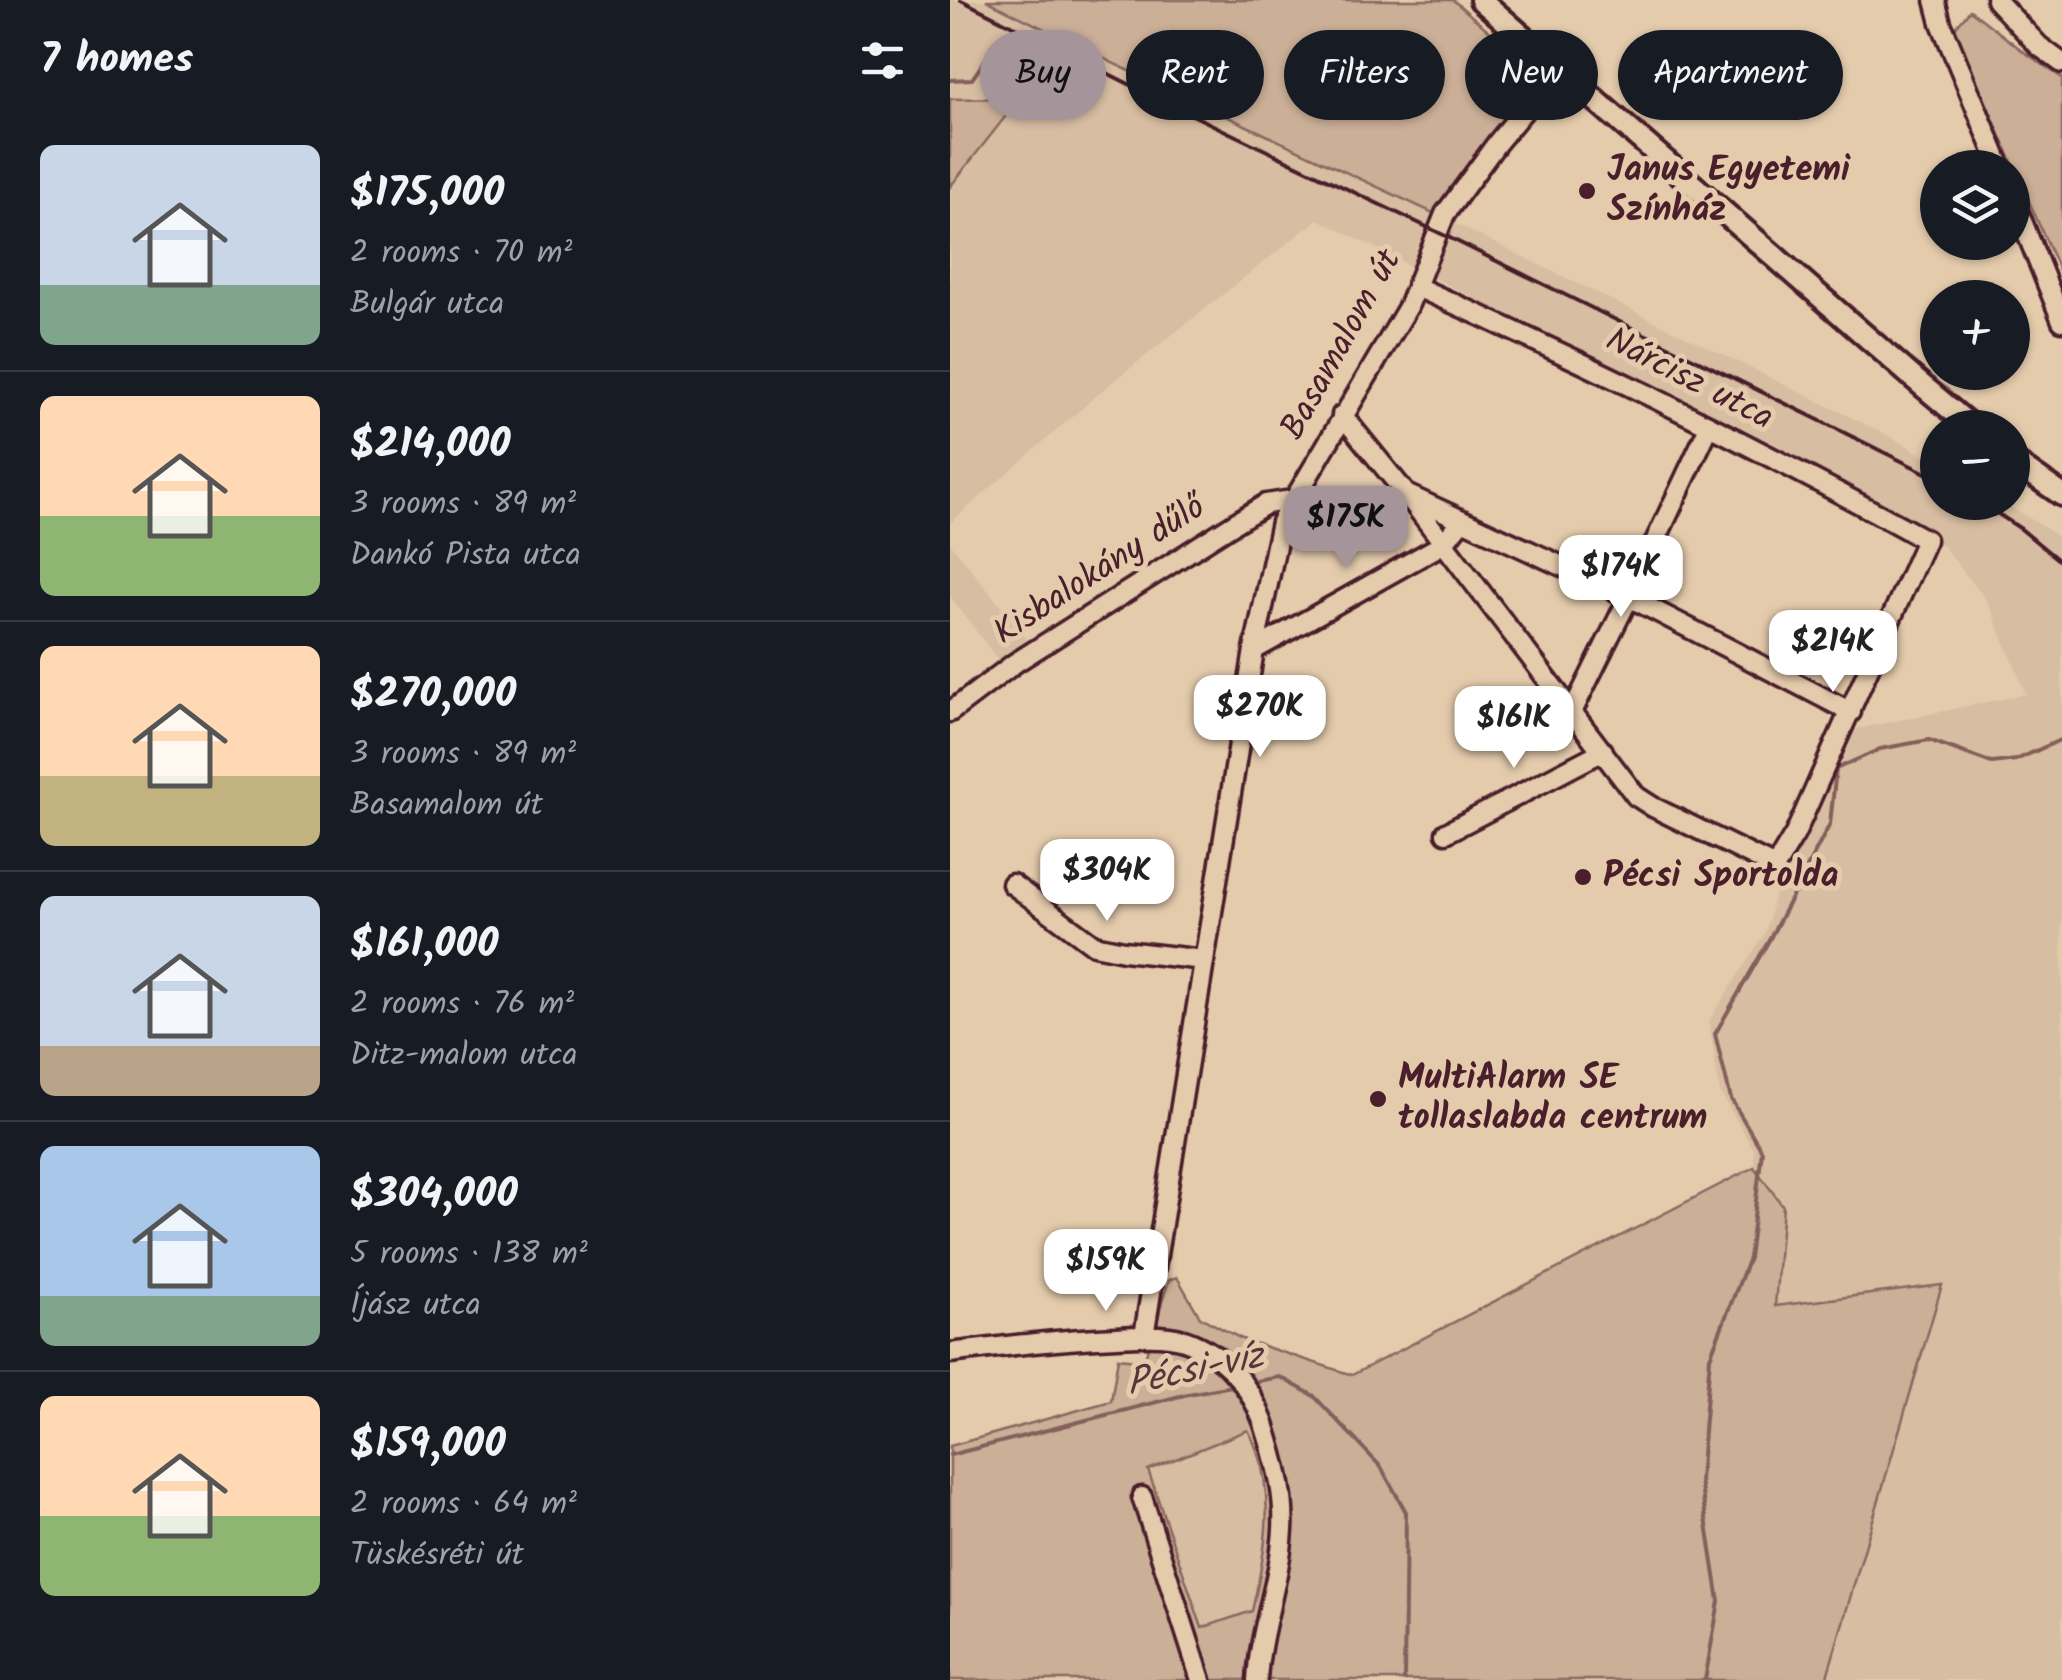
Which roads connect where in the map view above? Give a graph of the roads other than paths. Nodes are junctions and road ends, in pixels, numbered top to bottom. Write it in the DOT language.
graph roads {
  1 [pos="1481,0"];
  2 [pos="1934,0"];
  3 [pos="1946,0"];
  4 [pos="1996,0"];
  5 [pos="1941,23"];
  6 [pos="1515,30"];
  7 [pos="2062,63"];
  8 [pos="1598,102"];
  9 [pos="1516,120"];
  10 [pos="1994,150"];
  11 [pos="2030,241"];
  12 [pos="1417,287"];
  13 [pos="2062,321"];
  14 [pos="1952,410"];
  15 [pos="1342,415"];
  16 [pos="1710,426"];
  17 [pos="2030,473"];
  18 [pos="1407,494"];
  19 [pos="2062,495"];
  20 [pos="1292,500"];
  21 [pos="1462,520"];
  22 [pos="1444,544"];
  23 [pos="1629,598"];
  24 [pos="1254,650"];
  25 [pos="1573,710"];
  26 [pos="950,712"];
  27 [pos="1851,712"];
  28 [pos="1603,752"];
  29 [pos="1446,833"];
  30 [pos="1012,884"];
  31 [pos="1204,960"];
  32 [pos="1144,1336"];
  33 [pos="950,1353"];
  34 [pos="1142,1497"];
  35 [pos="1201,1680"];
  36 [pos="1257,1680"];
  1 -- 6 [label="main road"];
  2 -- 5 [label="street"];
  3 -- 5 [label="street"];
  4 -- 7 [label="street"];
  5 -- 10 [label="street"];
  8 -- 14 [label="main road"];
  9 -- 12 [label="street, Basamalom út"];
  11 -- 13 [label="street"];
  12 -- 15 [label="street, Basamalom út"];
  12 -- 16 [label="street, Nárcisz utca"];
  15 -- 18 [label="street"];
  15 -- 20 [label="street, Basamalom út"];
  16 -- 23 [label="street"];
  16 -- 27 [label="street, Nárcisz utca"];
  17 -- 19 [label="main road"];
  18 -- 21 [label="street"];
  18 -- 22 [label="street"];
  20 -- 24 [label="street, Basamalom út"];
  20 -- 26 [label="street, Kisbalokány dűlő"];
  21 -- 22 [label="street"];
  21 -- 23 [label="street"];
  22 -- 24 [label="street"];
  22 -- 25 [label="street"];
  23 -- 25 [label="street"];
  23 -- 27 [label="street"];
  24 -- 31 [label="street, Basamalom út"];
  25 -- 28 [label="street"];
  27 -- 28 [label="street"];
  28 -- 29 [label="street"];
  30 -- 31 [label="street"];
  31 -- 32 [label="street, Basamalom út"];
  32 -- 33 [label="street"];
  32 -- 36 [label="street"];
  34 -- 35 [label="street"];
}
